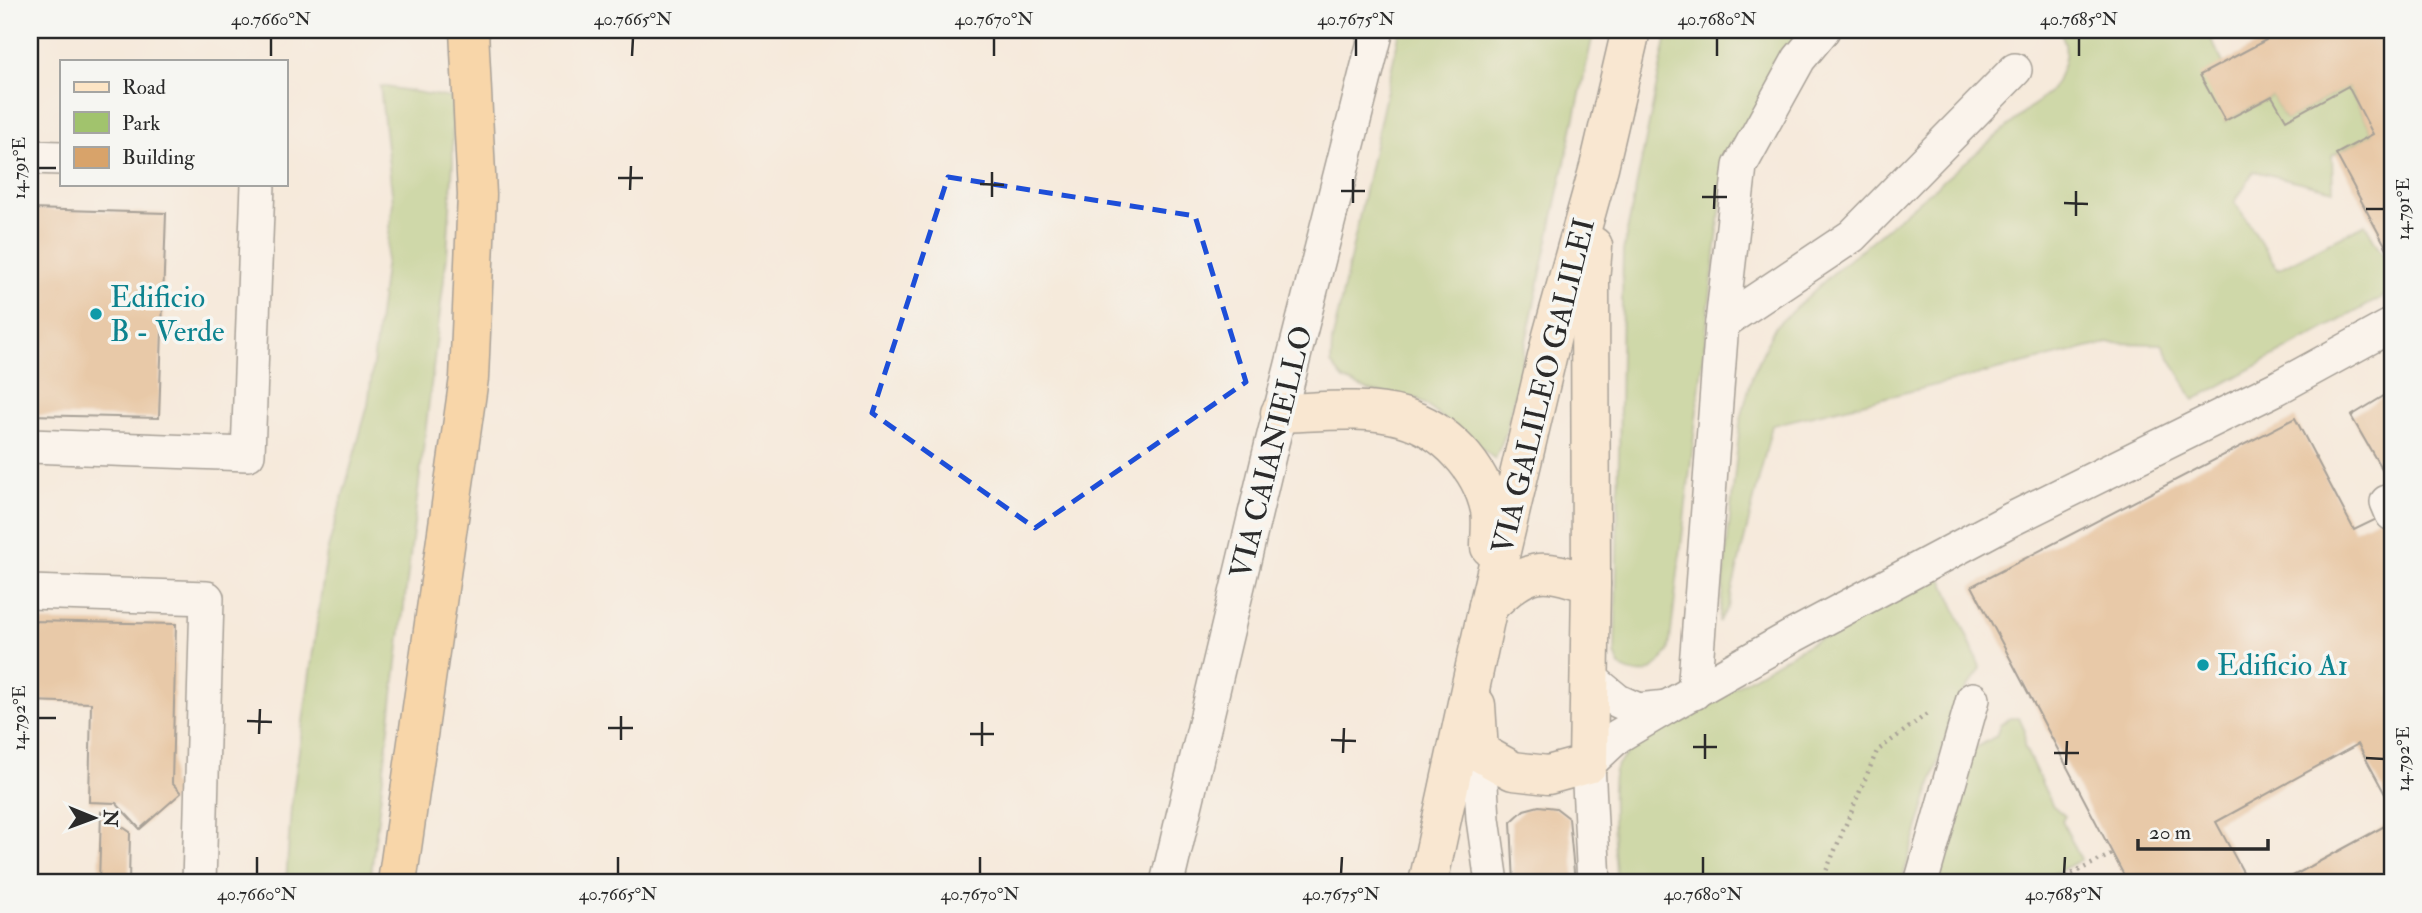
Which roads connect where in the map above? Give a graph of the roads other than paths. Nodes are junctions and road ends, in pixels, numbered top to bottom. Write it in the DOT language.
graph roads {
  1 [pos="469,30"];
  2 [pos="1377,30"];
  3 [pos="1631,30"];
  4 [pos="1823,30"];
  5 [pos="2015,71"];
  6 [pos="30,157"];
  7 [pos="60,158"];
  8 [pos="1599,167"];
  9 [pos="258,186"];
  10 [pos="1722,323"];
  11 [pos="2392,325"];
  12 [pos="1280,413"];
  13 [pos="30,446"];
  14 [pos="2392,499"];
  15 [pos="2392,514"];
  16 [pos="1591,584"];
  17 [pos="30,592"];
  18 [pos="1488,606"];
  19 [pos="1474,673"];
  20 [pos="1589,677"];
  21 [pos="1973,699"];
  22 [pos="1681,700"];
  23 [pos="1479,752"];
  24 [pos="1588,765"];
  25 [pos="1168,881"];
  26 [pos="199,883"];
  27 [pos="397,883"];
  28 [pos="1428,883"];
  29 [pos="1492,883"];
  30 [pos="1594,883"];
  31 [pos="1921,883"];
  1 -- 27 [label="highway"];
  2 -- 12 [label="street, VIA CAIANIELLO"];
  3 -- 8 [label="street, VIA GALILEO GALILEI"];
  4 -- 10 [label="street"];
  5 -- 10 [label="street"];
  6 -- 7 [label="street"];
  8 -- 16 [label="street, VIA GALILEO GALILEI"];
  8 -- 18 [label="street, VIA GALILEO GALILEI"];
  9 -- 13 [label="street"];
  10 -- 22 [label="street"];
  11 -- 22 [label="street"];
  12 -- 18 [label="street"];
  12 -- 25 [label="street, VIA CAIANIELLO"];
  14 -- 15 [label="street"];
  16 -- 18 [label="street, VIA GALILEO GALILEI"];
  16 -- 20 [label="street, VIA GALILEO GALILEI"];
  17 -- 26 [label="street"];
  18 -- 19 [label="street, VIA GALILEO GALILEI"];
  19 -- 23 [label="street"];
  19 -- 28 [label="street, VIA GALILEO GALILEI"];
  20 -- 22 [label="street"];
  20 -- 24 [label="street, VIA GALILEO GALILEI"];
  21 -- 31 [label="street"];
  22 -- 24 [label="street"];
  23 -- 24 [label="street"];
  23 -- 29 [label="street"];
  24 -- 30 [label="street, VIA GALILEO GALILEI"];
}
